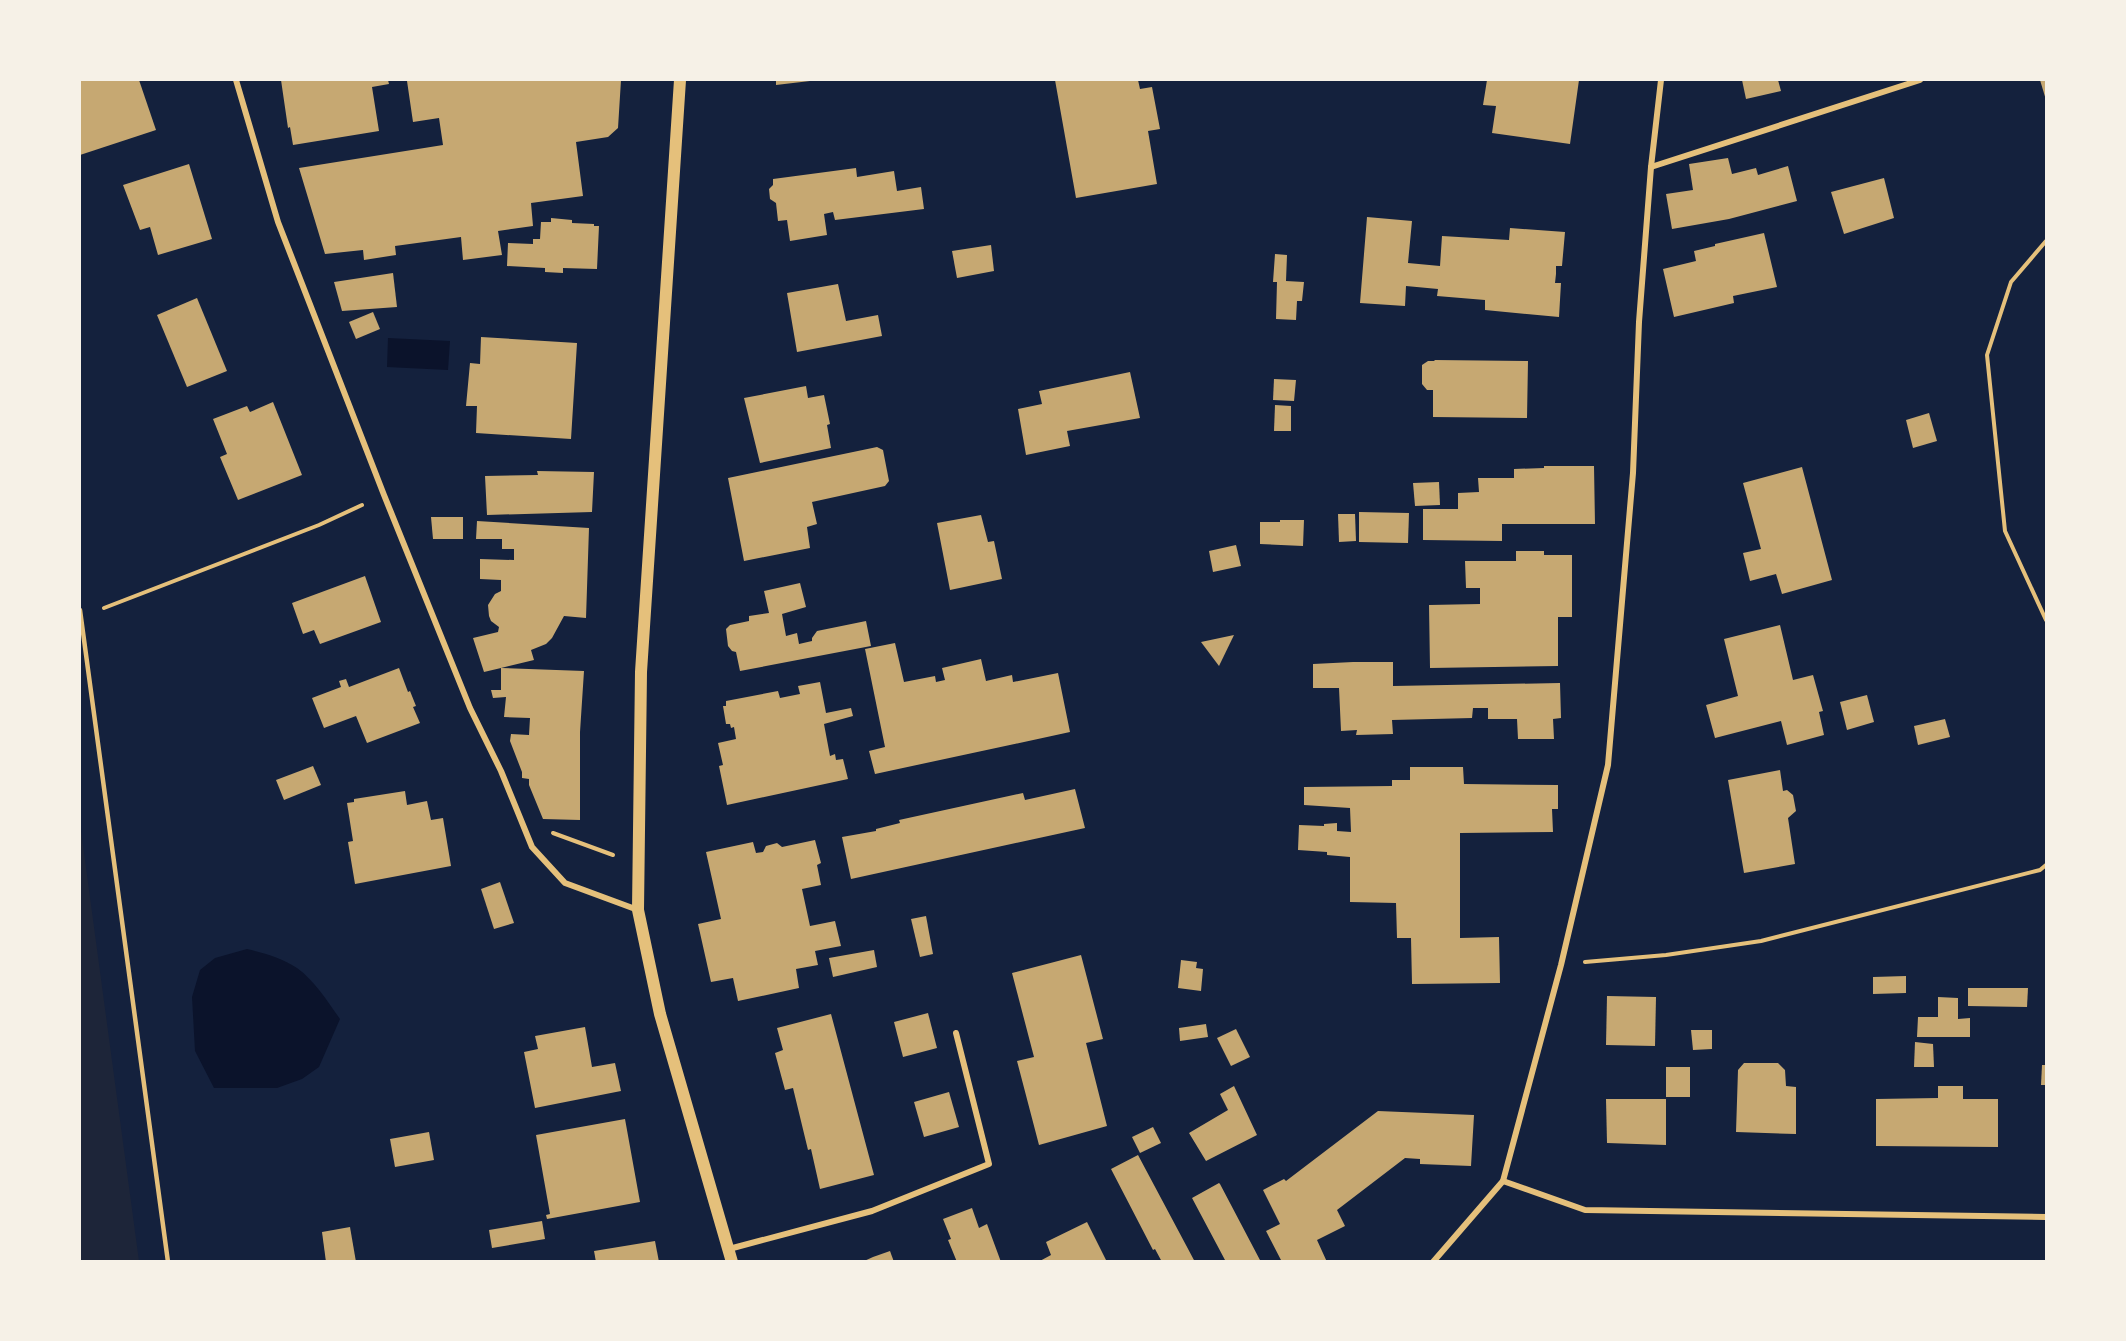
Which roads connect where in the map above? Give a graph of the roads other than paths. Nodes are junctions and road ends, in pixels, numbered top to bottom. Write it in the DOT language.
graph roads {
  1 [pos="236,80"];
  2 [pos="680,80"];
  3 [pos="1661,80"];
  4 [pos="1920,80"];
  5 [pos="1651,167"];
  6 [pos="80,610"];
  7 [pos="81,616"];
  8 [pos="638,910"];
  9 [pos="956,1033"];
  10 [pos="1503,1181"];
  11 [pos="2046,1217"];
  12 [pos="730,1255"];
  13 [pos="168,1262"];
  14 [pos="1433,1262"];
  1 -- 8 [label="street"];
  2 -- 8 [label="main road"];
  3 -- 5 [label="street"];
  4 -- 5 [label="street"];
  5 -- 10 [label="street"];
  6 -- 7 [label="lane"];
  7 -- 13 [label="lane"];
  8 -- 12 [label="main road"];
  9 -- 12 [label="street"];
  10 -- 11 [label="street"];
  10 -- 14 [label="street"];
}
